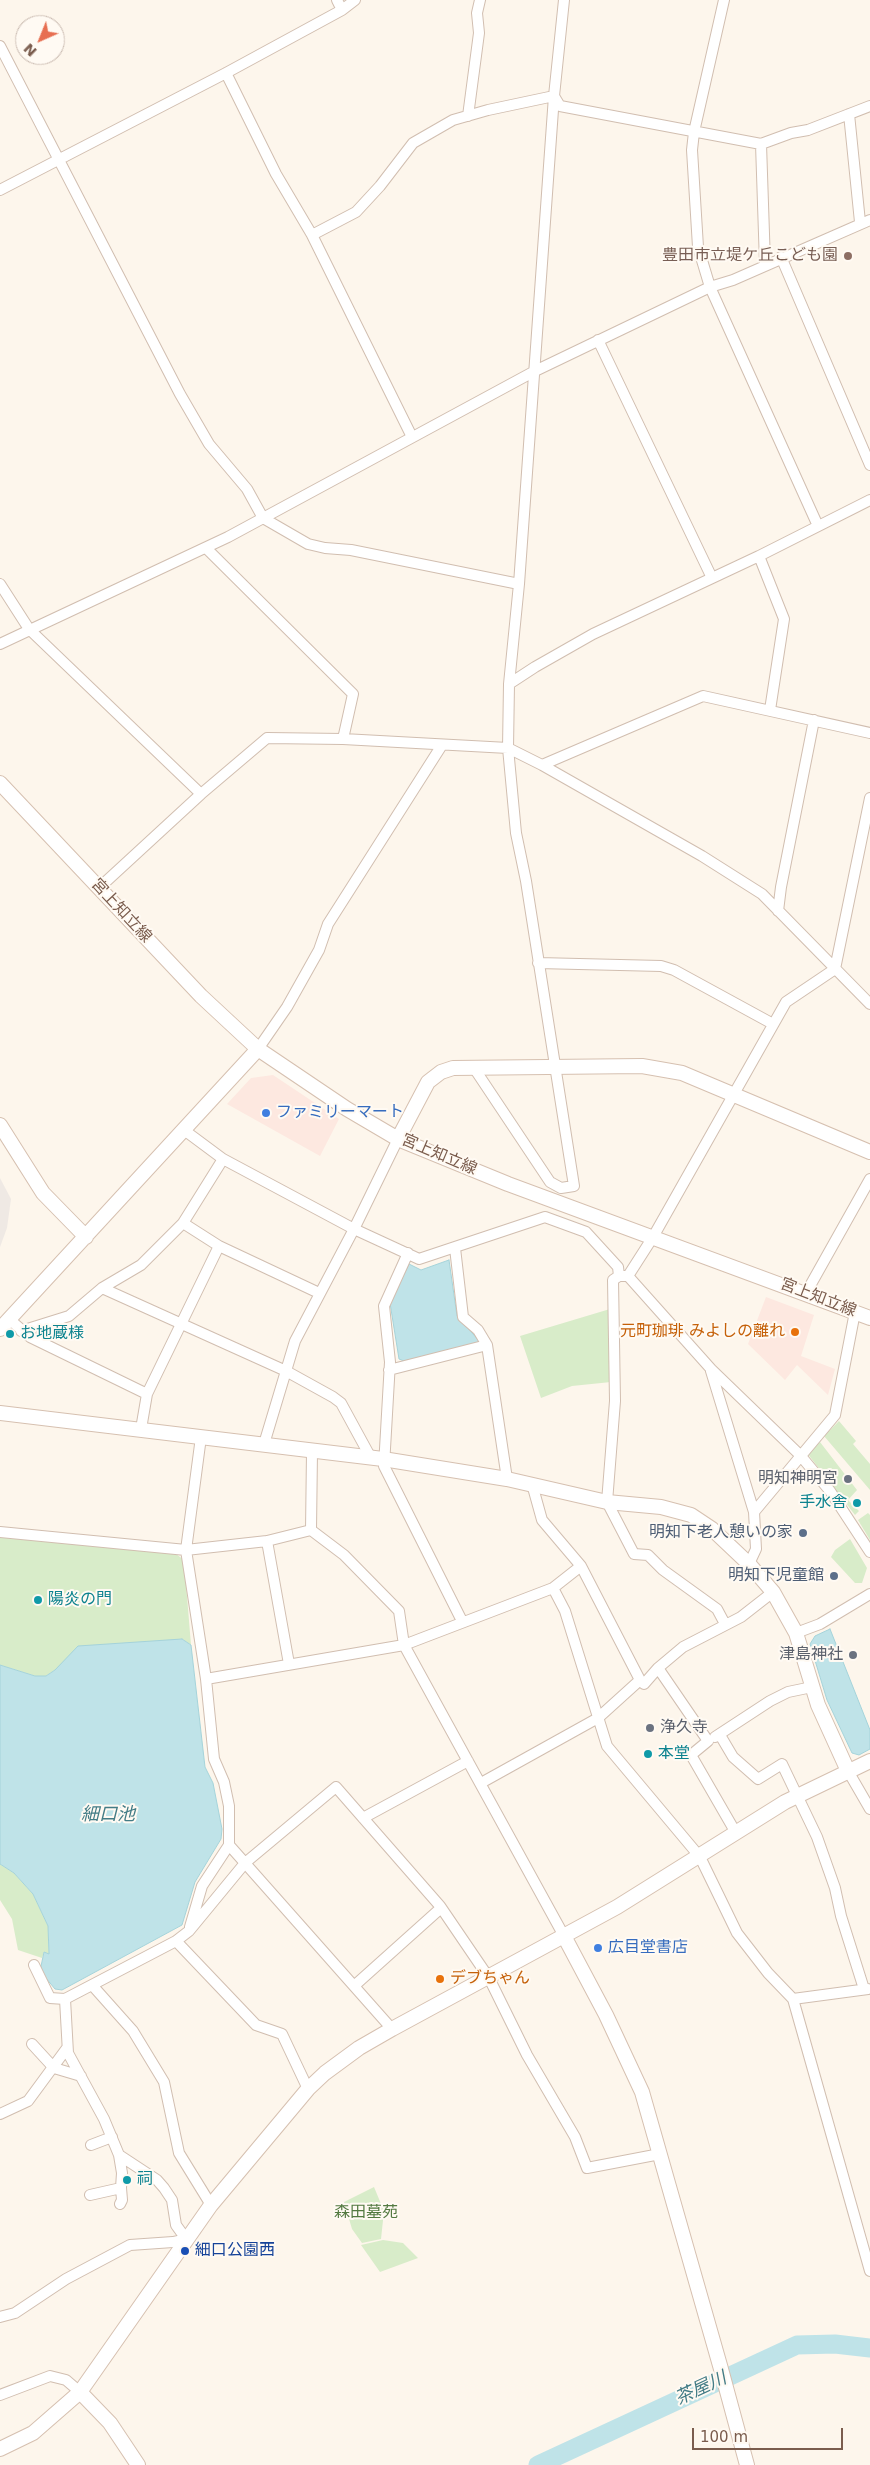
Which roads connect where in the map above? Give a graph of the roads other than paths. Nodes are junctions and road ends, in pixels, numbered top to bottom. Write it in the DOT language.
graph roads {
  1 [pos="337,0"];
  2 [pos="355,0"];
  3 [pos="480,0"];
  4 [pos="564,0"];
  5 [pos="724,0"];
  6 [pos="342,10"];
  7 [pos="0,46"];
  8 [pos="226,73"];
  9 [pos="554,96"];
  10 [pos="870,106"];
  11 [pos="849,114"];
  12 [pos="468,116"];
  13 [pos="694,132"];
  14 [pos="761,144"];
  15 [pos="58,160"];
  16 [pos="0,190"];
  17 [pos="865,221"];
  18 [pos="312,235"];
  19 [pos="781,257"];
  20 [pos="765,264"];
  21 [pos="710,287"];
  22 [pos="598,340"];
  23 [pos="535,370"];
  24 [pos="412,437"];
  25 [pos="870,466"];
  26 [pos="870,500"];
  27 [pos="263,518"];
  28 [pos="818,526"];
  29 [pos="206,548"];
  30 [pos="759,556"];
  31 [pos="712,578"];
  32 [pos="0,584"];
  33 [pos="519,584"];
  34 [pos="29,629"];
  35 [pos="0,644"];
  36 [pos="509,684"];
  37 [pos="770,710"];
  38 [pos="814,720"];
  39 [pos="870,733"];
  40 [pos="343,739"];
  41 [pos="442,745"];
  42 [pos="508,748"];
  43 [pos="542,765"];
  44 [pos="0,783"];
  45 [pos="201,794"];
  46 [pos="870,798"];
  47 [pos="861,840"];
  48 [pos="870,847"];
  49 [pos="100,888"];
  50 [pos="778,910"];
  51 [pos="538,963"];
  52 [pos="835,969"];
  53 [pos="870,1004"];
  54 [pos="773,1024"];
  55 [pos="258,1049"];
  56 [pos="555,1066"];
  57 [pos="474,1068"];
  58 [pos="734,1094"];
  59 [pos="0,1125"];
  60 [pos="184,1130"];
  61 [pos="398,1139"];
  62 [pos="870,1152"];
  63 [pos="223,1159"];
  64 [pos="870,1180"];
  65 [pos="183,1223"];
  66 [pos="354,1229"];
  67 [pos="86,1237"];
  68 [pos="653,1237"];
  69 [pos="219,1246"];
  70 [pos="455,1248"];
  71 [pos="408,1253"];
  72 [pos="623,1276"];
  73 [pos="102,1288"];
  74 [pos="319,1293"];
  75 [pos="806,1293"];
  76 [pos="855,1312"];
  77 [pos="870,1318"];
  78 [pos="4,1324"];
  79 [pos="180,1325"];
  80 [pos="21,1331"];
  81 [pos="488,1346"];
  82 [pos="711,1369"];
  83 [pos="389,1370"];
  84 [pos="286,1371"];
  85 [pos="148,1394"];
  86 [pos="0,1414"];
  87 [pos="141,1429"];
  88 [pos="201,1437"];
  89 [pos="264,1444"];
  90 [pos="312,1452"];
  91 [pos="800,1455"];
  92 [pos="377,1459"];
  93 [pos="507,1479"];
  94 [pos="532,1484"];
  95 [pos="607,1502"];
  96 [pos="754,1512"];
  97 [pos="311,1530"];
  98 [pos="0,1532"];
  99 [pos="267,1540"];
  100 [pos="186,1550"];
  101 [pos="870,1552"];
  102 [pos="749,1564"];
  103 [pos="582,1566"];
  104 [pos="553,1588"];
  105 [pos="773,1592"];
  106 [pos="870,1594"];
  107 [pos="462,1621"];
  108 [pos="725,1624"];
  109 [pos="796,1633"];
  110 [pos="404,1645"];
  111 [pos="289,1664"];
  112 [pos="658,1668"];
  113 [pos="206,1679"];
  114 [pos="640,1680"];
  115 [pos="812,1687"];
  116 [pos="598,1718"];
  117 [pos="720,1735"];
  118 [pos="708,1741"];
  119 [pos="468,1760"];
  120 [pos="870,1760"];
  121 [pos="848,1771"];
  122 [pos="481,1783"];
  123 [pos="798,1795"];
  124 [pos="870,1809"];
  125 [pos="363,1818"];
  126 [pos="736,1833"];
  127 [pos="229,1845"];
  128 [pos="700,1857"];
  129 [pos="245,1864"];
  130 [pos="441,1908"];
  131 [pos="190,1931"];
  132 [pos="564,1936"];
  133 [pos="176,1941"];
  134 [pos="34,1965"];
  135 [pos="489,1978"];
  136 [pos="92,1985"];
  137 [pos="354,1986"];
  138 [pos="867,1989"];
  139 [pos="65,1999"];
  140 [pos="793,1999"];
  141 [pos="392,2029"];
  142 [pos="32,2044"];
  143 [pos="67,2048"];
  144 [pos="54,2068"];
  145 [pos="81,2076"];
  146 [pos="308,2089"];
  147 [pos="0,2114"];
  148 [pos="112,2137"];
  149 [pos="91,2145"];
  150 [pos="660,2154"];
  151 [pos="119,2155"];
  152 [pos="121,2188"];
  153 [pos="90,2195"];
  154 [pos="120,2204"];
  155 [pos="211,2205"];
  156 [pos="186,2239"];
  157 [pos="870,2271"];
  158 [pos="0,2317"];
  159 [pos="80,2392"];
  160 [pos="0,2395"];
  161 [pos="0,2449"];
  162 [pos="138,2465"];
  163 [pos="747,2465"];
  1 -- 6 [label="street"];
  2 -- 6 [label="street"];
  3 -- 12 [label="street"];
  4 -- 9 [label="street"];
  5 -- 13 [label="street"];
  6 -- 8 [label="street"];
  7 -- 15 [label="street"];
  8 -- 15 [label="street"];
  8 -- 18 [label="street"];
  9 -- 12 [label="street"];
  9 -- 13 [label="street"];
  9 -- 23 [label="street"];
  10 -- 11 [label="street"];
  11 -- 14 [label="street"];
  11 -- 17 [label="street"];
  12 -- 18 [label="street"];
  13 -- 14 [label="street"];
  13 -- 21 [label="street"];
  14 -- 20 [label="street"];
  15 -- 16 [label="street"];
  15 -- 27 [label="street"];
  17 -- 19 [label="street"];
  18 -- 24 [label="street"];
  19 -- 20 [label="street"];
  19 -- 25 [label="street"];
  20 -- 21 [label="street"];
  21 -- 22 [label="street"];
  21 -- 28 [label="street"];
  22 -- 23 [label="street"];
  22 -- 31 [label="street"];
  23 -- 24 [label="street"];
  23 -- 33 [label="street"];
  24 -- 27 [label="street"];
  26 -- 28 [label="street"];
  27 -- 29 [label="street"];
  27 -- 33 [label="street"];
  28 -- 30 [label="street"];
  29 -- 34 [label="street"];
  29 -- 40 [label="street"];
  30 -- 31 [label="street"];
  30 -- 37 [label="street"];
  31 -- 36 [label="street"];
  32 -- 34 [label="street"];
  33 -- 36 [label="street"];
  34 -- 35 [label="street"];
  34 -- 45 [label="street"];
  36 -- 42 [label="street"];
  37 -- 38 [label="street"];
  37 -- 43 [label="street"];
  38 -- 39 [label="street"];
  38 -- 50 [label="street"];
  40 -- 41 [label="street"];
  40 -- 45 [label="street"];
  41 -- 42 [label="street"];
  41 -- 55 [label="street"];
  42 -- 43 [label="street"];
  42 -- 51 [label="street"];
  43 -- 50 [label="street"];
  44 -- 49 [label="street, 宮上知立線"];
  45 -- 49 [label="street"];
  46 -- 47 [label="street"];
  47 -- 48 [label="street"];
  47 -- 52 [label="street"];
  49 -- 55 [label="street, 宮上知立線"];
  50 -- 52 [label="street"];
  51 -- 54 [label="street"];
  51 -- 56 [label="street"];
  52 -- 53 [label="street"];
  52 -- 54 [label="street"];
  54 -- 58 [label="street"];
  55 -- 60 [label="street"];
  55 -- 61 [label="street, 宮上知立線"];
  56 -- 57 [label="street"];
  56 -- 57 [label="street"];
  56 -- 58 [label="street"];
  57 -- 61 [label="street"];
  58 -- 62 [label="street"];
  58 -- 68 [label="street"];
  59 -- 67 [label="street"];
  60 -- 63 [label="street"];
  60 -- 67 [label="street"];
  61 -- 66 [label="street"];
  61 -- 68 [label="street, 宮上知立線"];
  63 -- 65 [label="street"];
  63 -- 66 [label="street"];
  64 -- 75 [label="street"];
  65 -- 69 [label="street"];
  65 -- 73 [label="street"];
  66 -- 71 [label="street"];
  66 -- 74 [label="street"];
  67 -- 78 [label="street"];
  68 -- 72 [label="street"];
  68 -- 75 [label="street, 宮上知立線"];
  69 -- 74 [label="street"];
  69 -- 79 [label="street"];
  70 -- 71 [label="street"];
  70 -- 72 [label="street"];
  70 -- 81 [label="street"];
  71 -- 83 [label="street"];
  72 -- 82 [label="street"];
  72 -- 95 [label="street"];
  73 -- 79 [label="street"];
  73 -- 80 [label="street"];
  74 -- 84 [label="street"];
  75 -- 76 [label="street, 宮上知立線"];
  76 -- 77 [label="street, 宮上知立線"];
  76 -- 91 [label="street"];
  78 -- 80 [label="street"];
  79 -- 84 [label="street"];
  79 -- 85 [label="street"];
  80 -- 85 [label="street"];
  81 -- 83 [label="street"];
  81 -- 93 [label="street"];
  82 -- 91 [label="street"];
  82 -- 96 [label="street"];
  83 -- 92 [label="street"];
  84 -- 89 [label="street"];
  84 -- 92 [label="street"];
  85 -- 87 [label="street"];
  86 -- 87 [label="street"];
  87 -- 88 [label="street"];
  88 -- 89 [label="street"];
  88 -- 100 [label="street"];
  89 -- 90 [label="street"];
  90 -- 92 [label="street"];
  90 -- 97 [label="street"];
  91 -- 96 [label="street"];
  91 -- 101 [label="street"];
  92 -- 93 [label="street"];
  92 -- 107 [label="street"];
  93 -- 94 [label="street"];
  94 -- 95 [label="street"];
  94 -- 103 [label="street"];
  95 -- 102 [label="street"];
  95 -- 108 [label="street"];
  96 -- 102 [label="street"];
  97 -- 99 [label="street"];
  97 -- 110 [label="street"];
  98 -- 100 [label="street"];
  99 -- 100 [label="street"];
  99 -- 111 [label="street"];
  100 -- 113 [label="street"];
  102 -- 105 [label="street"];
  103 -- 104 [label="street"];
  103 -- 114 [label="street"];
  104 -- 107 [label="street"];
  104 -- 116 [label="street"];
  105 -- 108 [label="street"];
  105 -- 109 [label="street"];
  106 -- 109 [label="street"];
  107 -- 110 [label="street"];
  108 -- 112 [label="street"];
  109 -- 115 [label="street"];
  110 -- 111 [label="street"];
  110 -- 119 [label="street"];
  111 -- 113 [label="street"];
  112 -- 114 [label="street"];
  112 -- 118 [label="street"];
  113 -- 127 [label="street"];
  114 -- 116 [label="street"];
  115 -- 117 [label="street"];
  115 -- 121 [label="street"];
  116 -- 122 [label="street"];
  116 -- 128 [label="street"];
  117 -- 118 [label="street"];
  117 -- 123 [label="street"];
  118 -- 126 [label="street"];
  119 -- 122 [label="street"];
  119 -- 125 [label="street"];
  120 -- 121 [label="street"];
  121 -- 123 [label="street"];
  121 -- 124 [label="street"];
  122 -- 132 [label="street"];
  123 -- 126 [label="street"];
  123 -- 138 [label="street"];
  125 -- 129 [label="street"];
  125 -- 130 [label="street"];
  126 -- 128 [label="street"];
  127 -- 129 [label="street"];
  127 -- 131 [label="street"];
  128 -- 132 [label="street"];
  128 -- 140 [label="street"];
  129 -- 131 [label="street"];
  129 -- 137 [label="street"];
  130 -- 135 [label="street"];
  130 -- 137 [label="street"];
  131 -- 133 [label="street"];
  132 -- 135 [label="street"];
  132 -- 150 [label="street"];
  133 -- 136 [label="street"];
  133 -- 146 [label="street"];
  134 -- 139 [label="street"];
  135 -- 141 [label="street"];
  135 -- 150 [label="street"];
  136 -- 139 [label="street"];
  136 -- 155 [label="street"];
  137 -- 141 [label="street"];
  138 -- 140 [label="street"];
  139 -- 143 [label="street"];
  140 -- 157 [label="street"];
  141 -- 146 [label="street"];
  142 -- 144 [label="street"];
  143 -- 144 [label="street"];
  143 -- 145 [label="street"];
  144 -- 145 [label="street"];
  144 -- 147 [label="street"];
  145 -- 148 [label="street"];
  146 -- 155 [label="street"];
  148 -- 149 [label="street"];
  148 -- 151 [label="street"];
  150 -- 163 [label="street"];
  151 -- 152 [label="street"];
  151 -- 156 [label="street"];
  152 -- 153 [label="street"];
  152 -- 154 [label="street"];
  155 -- 156 [label="street"];
  156 -- 158 [label="street"];
  156 -- 159 [label="street"];
  159 -- 160 [label="street"];
  159 -- 161 [label="street"];
  159 -- 162 [label="street"];
}
